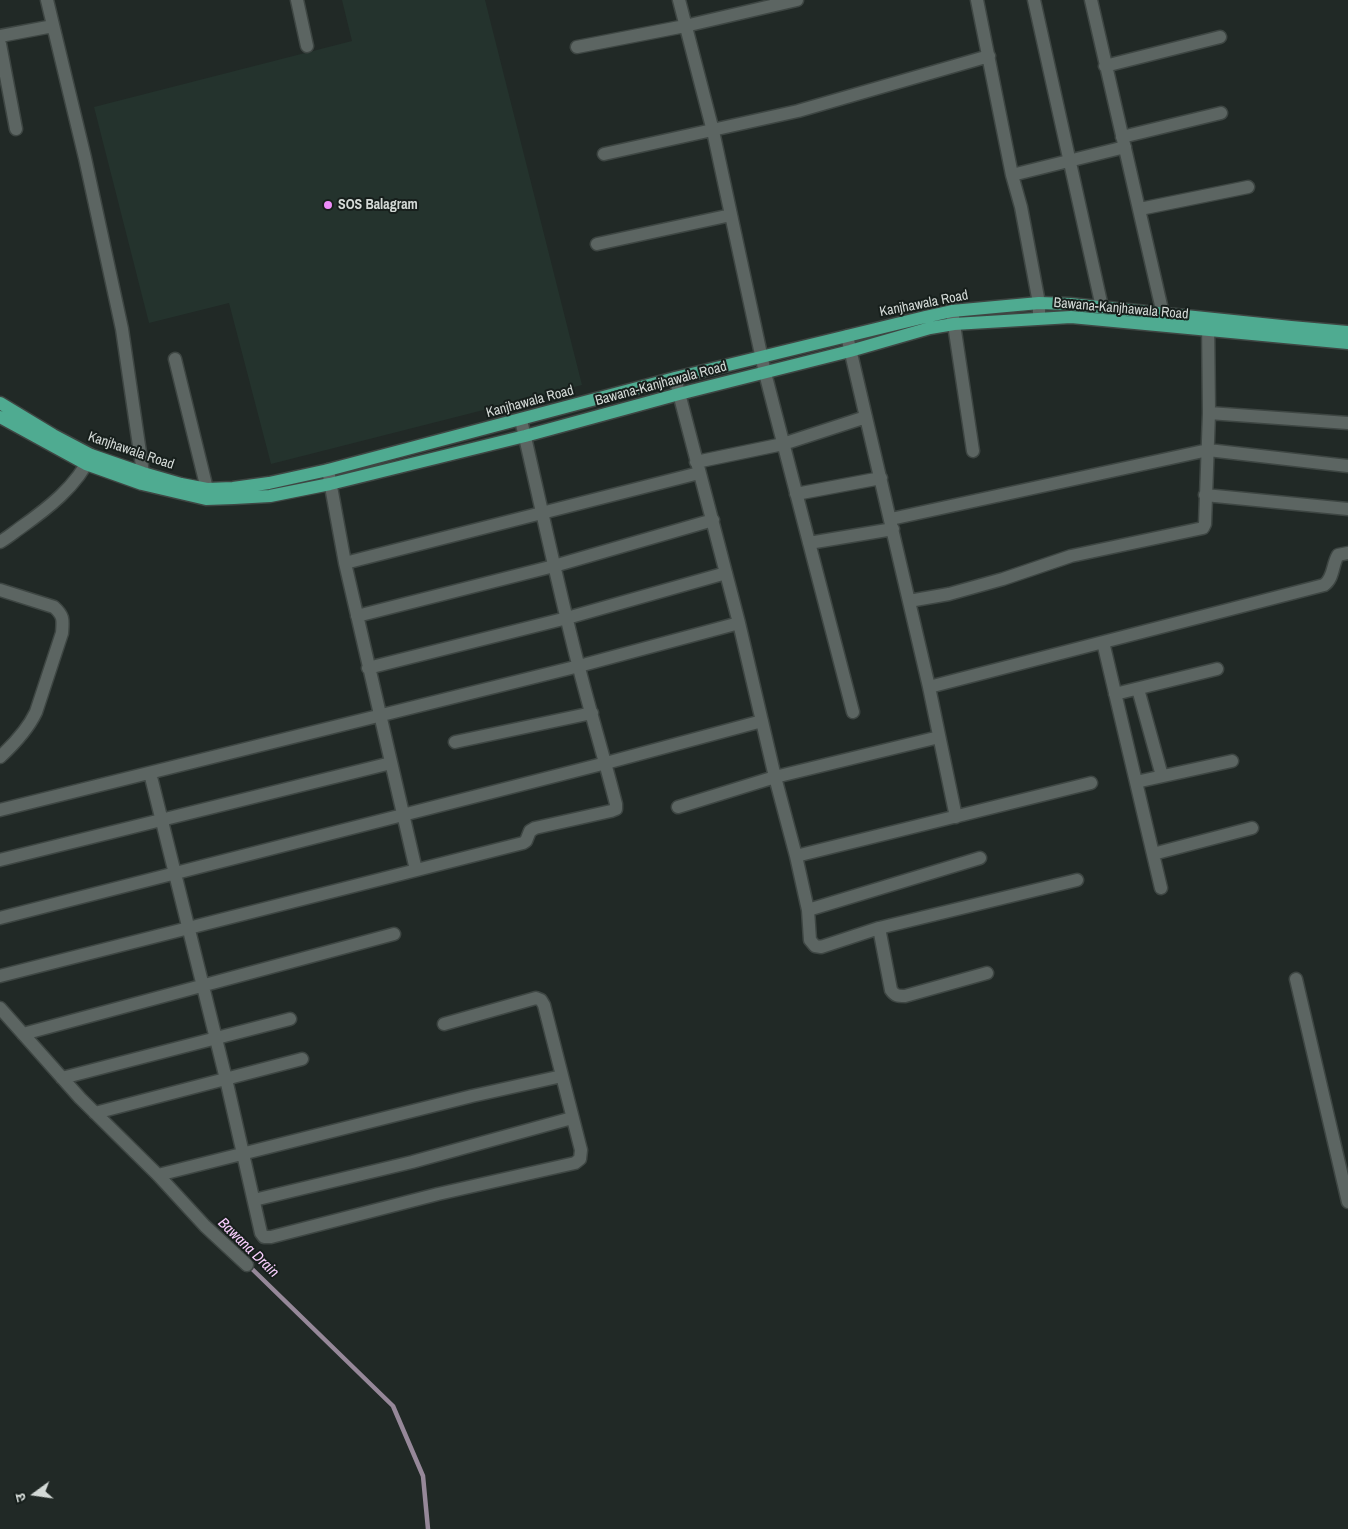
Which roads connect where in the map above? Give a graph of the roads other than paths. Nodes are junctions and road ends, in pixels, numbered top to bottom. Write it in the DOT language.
graph roads {
  1 [pos="47,0"];
  2 [pos="296,0"];
  3 [pos="679,0"];
  4 [pos="797,0"];
  5 [pos="977,0"];
  6 [pos="1034,0"];
  7 [pos="1091,0"];
  8 [pos="53,26"];
  9 [pos="685,26"];
  10 [pos="0,36"];
  11 [pos="1220,37"];
  12 [pos="0,44"];
  13 [pos="307,46"];
  14 [pos="578,47"];
  15 [pos="989,56"];
  16 [pos="1105,66"];
  17 [pos="1221,112"];
  18 [pos="16,129"];
  19 [pos="713,131"];
  20 [pos="1123,142"];
  21 [pos="604,154"];
  22 [pos="1069,161"];
  23 [pos="1012,175"];
  24 [pos="1248,187"];
  25 [pos="1140,209"];
  26 [pos="731,215"];
  27 [pos="597,244"];
  28 [pos="1039,304"];
  29 [pos="1102,307"];
  30 [pos="1163,314"];
  31 [pos="953,318"];
  32 [pos="1040,318"];
  33 [pos="1208,325"];
  34 [pos="888,326"];
  35 [pos="1348,332"];
  36 [pos="847,336"];
  37 [pos="891,340"];
  38 [pos="1348,344"];
  39 [pos="850,351"];
  40 [pos="175,358"];
  41 [pos="762,358"];
  42 [pos="765,373"];
  43 [pos="675,378"];
  44 [pos="679,394"];
  45 [pos="0,403"];
  46 [pos="1209,413"];
  47 [pos="866,417"];
  48 [pos="0,418"];
  49 [pos="521,420"];
  50 [pos="1348,423"];
  51 [pos="525,436"];
  52 [pos="783,444"];
  53 [pos="1208,450"];
  54 [pos="973,451"];
  55 [pos="88,460"];
  56 [pos="1348,466"];
  57 [pos="698,468"];
  58 [pos="328,470"];
  59 [pos="881,478"];
  60 [pos="143,479"];
  61 [pos="330,484"];
  62 [pos="206,494"];
  63 [pos="796,494"];
  64 [pos="1205,495"];
  65 [pos="1348,509"];
  66 [pos="542,513"];
  67 [pos="713,520"];
  68 [pos="892,524"];
  69 [pos="0,542"];
  70 [pos="809,544"];
  71 [pos="1348,553"];
  72 [pos="345,563"];
  73 [pos="554,566"];
  74 [pos="726,573"];
  75 [pos="0,590"];
  76 [pos="909,601"];
  77 [pos="357,616"];
  78 [pos="567,618"];
  79 [pos="740,623"];
  80 [pos="1103,642"];
  81 [pos="579,666"];
  82 [pos="368,668"];
  83 [pos="1217,669"];
  84 [pos="929,686"];
  85 [pos="1138,688"];
  86 [pos="1115,694"];
  87 [pos="852,712"];
  88 [pos="592,713"];
  89 [pos="380,715"];
  90 [pos="762,720"];
  91 [pos="939,737"];
  92 [pos="455,742"];
  93 [pos="0,757"];
  94 [pos="1232,761"];
  95 [pos="391,763"];
  96 [pos="606,763"];
  97 [pos="150,773"];
  98 [pos="1162,776"];
  99 [pos="775,777"];
  100 [pos="1091,782"];
  101 [pos="1136,782"];
  102 [pos="678,807"];
  103 [pos="0,810"];
  104 [pos="403,815"];
  105 [pos="956,817"];
  106 [pos="161,821"];
  107 [pos="1252,828"];
  108 [pos="1153,854"];
  109 [pos="796,856"];
  110 [pos="980,858"];
  111 [pos="0,860"];
  112 [pos="416,870"];
  113 [pos="174,873"];
  114 [pos="1077,880"];
  115 [pos="1161,888"];
  116 [pos="808,910"];
  117 [pos="0,918"];
  118 [pos="188,928"];
  119 [pos="878,928"];
  120 [pos="394,934"];
  121 [pos="987,973"];
  122 [pos="0,976"];
  123 [pos="1296,979"];
  124 [pos="202,986"];
  125 [pos="0,1008"];
  126 [pos="290,1019"];
  127 [pos="444,1024"];
  128 [pos="23,1034"];
  129 [pos="216,1038"];
  130 [pos="302,1059"];
  131 [pos="562,1076"];
  132 [pos="62,1078"];
  133 [pos="226,1079"];
  134 [pos="95,1113"];
  135 [pos="572,1118"];
  136 [pos="244,1154"];
  137 [pos="158,1174"];
  138 [pos="254,1200"];
  139 [pos="1348,1202"];
  140 [pos="247,1265"];
  1 -- 8 [label="street"];
  2 -- 13 [label="street"];
  3 -- 9 [label="street"];
  4 -- 9 [label="street"];
  5 -- 15 [label="street"];
  6 -- 22 [label="street"];
  7 -- 16 [label="street"];
  8 -- 10 [label="street"];
  8 -- 60 [label="street"];
  9 -- 14 [label="street"];
  9 -- 19 [label="street"];
  11 -- 16 [label="street"];
  12 -- 18 [label="street"];
  15 -- 19 [label="street"];
  15 -- 23 [label="street"];
  16 -- 20 [label="street"];
  17 -- 20 [label="street"];
  19 -- 21 [label="street"];
  19 -- 26 [label="street"];
  20 -- 22 [label="street"];
  20 -- 25 [label="street"];
  22 -- 23 [label="street"];
  22 -- 29 [label="street"];
  23 -- 28 [label="street"];
  24 -- 25 [label="street"];
  25 -- 30 [label="street"];
  26 -- 27 [label="street"];
  26 -- 41 [label="street"];
  28 -- 29 [label="main road, Kanjhawala Road"];
  28 -- 31 [label="main road, Kanjhawala Road"];
  28 -- 32 [label="street"];
  29 -- 30 [label="main road, Kanjhawala Road"];
  30 -- 33 [label="main road, Kanjhawala Road"];
  31 -- 32 [label="main road, Bawana-Kanjhawala Road"];
  31 -- 34 [label="main road, Kanjhawala Road"];
  31 -- 37 [label="main road, Bawana-Kanjhawala Road"];
  31 -- 54 [label="street"];
  32 -- 33 [label="main road, Bawana-Kanjhawala Road"];
  33 -- 35 [label="main road, Kanjhawala Road"];
  33 -- 38 [label="main road, Bawana-Kanjhawala Road"];
  33 -- 46 [label="street"];
  34 -- 36 [label="main road, Kanjhawala Road"];
  34 -- 37 [label="main road"];
  36 -- 39 [label="street"];
  36 -- 41 [label="main road, Kanjhawala Road"];
  37 -- 39 [label="main road, Bawana-Kanjhawala Road"];
  39 -- 42 [label="main road, Bawana-Kanjhawala Road"];
  39 -- 47 [label="street"];
  40 -- 62 [label="street"];
  41 -- 42 [label="street"];
  41 -- 43 [label="main road, Kanjhawala Road"];
  42 -- 44 [label="main road, Bawana-Kanjhawala Road"];
  42 -- 52 [label="street"];
  43 -- 44 [label="street"];
  43 -- 49 [label="main road, Kanjhawala Road"];
  44 -- 51 [label="main road, Bawana-Kanjhawala Road"];
  44 -- 57 [label="street"];
  45 -- 55 [label="main road, Kanjhawala Road"];
  46 -- 50 [label="street"];
  46 -- 53 [label="street"];
  47 -- 52 [label="street"];
  47 -- 59 [label="street"];
  48 -- 55 [label="main road, Bawana-Kanjhawala Road"];
  49 -- 51 [label="street"];
  49 -- 58 [label="main road, Kanjhawala Road"];
  51 -- 61 [label="main road, Bawana-Kanjhawala Road"];
  51 -- 66 [label="street"];
  52 -- 57 [label="street"];
  52 -- 63 [label="street"];
  53 -- 56 [label="street"];
  53 -- 64 [label="street"];
  53 -- 68 [label="street"];
  55 -- 60 [label="main road, Bawana-Kanjhawala Road"];
  55 -- 69 [label="street"];
  57 -- 66 [label="street"];
  57 -- 67 [label="street"];
  58 -- 61 [label="street"];
  58 -- 62 [label="main road, Kanjhawala Road"];
  59 -- 63 [label="street"];
  59 -- 68 [label="street"];
  60 -- 62 [label="main road, Bawana-Kanjhawala Road"];
  61 -- 62 [label="main road, Bawana-Kanjhawala Road"];
  61 -- 72 [label="street"];
  63 -- 70 [label="street"];
  64 -- 65 [label="street"];
  64 -- 76 [label="street"];
  66 -- 72 [label="street"];
  66 -- 73 [label="street"];
  67 -- 73 [label="street"];
  67 -- 74 [label="street"];
  68 -- 70 [label="street"];
  68 -- 76 [label="street"];
  70 -- 87 [label="street"];
  71 -- 80 [label="street"];
  72 -- 77 [label="street"];
  73 -- 77 [label="street"];
  73 -- 78 [label="street"];
  74 -- 78 [label="street"];
  74 -- 79 [label="street"];
  75 -- 93 [label="street"];
  76 -- 84 [label="street"];
  77 -- 82 [label="street"];
  78 -- 81 [label="street"];
  78 -- 82 [label="street"];
  79 -- 81 [label="street"];
  79 -- 90 [label="street"];
  80 -- 84 [label="street"];
  80 -- 86 [label="street"];
  81 -- 88 [label="street"];
  81 -- 89 [label="street"];
  82 -- 89 [label="street"];
  83 -- 85 [label="street"];
  84 -- 91 [label="street"];
  85 -- 86 [label="street"];
  85 -- 98 [label="street"];
  86 -- 101 [label="street"];
  88 -- 92 [label="street"];
  88 -- 96 [label="street"];
  89 -- 95 [label="street"];
  89 -- 97 [label="street"];
  90 -- 96 [label="street"];
  90 -- 99 [label="street"];
  91 -- 99 [label="street"];
  91 -- 105 [label="street"];
  94 -- 98 [label="street"];
  95 -- 104 [label="street"];
  95 -- 106 [label="street"];
  96 -- 104 [label="street"];
  96 -- 112 [label="street"];
  97 -- 103 [label="street"];
  97 -- 106 [label="street"];
  98 -- 101 [label="street"];
  99 -- 102 [label="street"];
  99 -- 109 [label="street"];
  100 -- 105 [label="street"];
  101 -- 108 [label="street"];
  104 -- 112 [label="street"];
  104 -- 113 [label="street"];
  105 -- 109 [label="street"];
  106 -- 111 [label="street"];
  106 -- 113 [label="street"];
  107 -- 108 [label="street"];
  108 -- 115 [label="street"];
  109 -- 116 [label="street"];
  110 -- 116 [label="street"];
  112 -- 118 [label="street"];
  113 -- 117 [label="street"];
  113 -- 118 [label="street"];
  114 -- 119 [label="street"];
  116 -- 119 [label="street"];
  118 -- 122 [label="street"];
  118 -- 124 [label="street"];
  119 -- 121 [label="street"];
  120 -- 124 [label="street"];
  123 -- 139 [label="street"];
  124 -- 128 [label="street"];
  124 -- 129 [label="street"];
  125 -- 128 [label="street"];
  126 -- 129 [label="street"];
  127 -- 131 [label="street"];
  128 -- 132 [label="street"];
  129 -- 132 [label="street"];
  129 -- 133 [label="street"];
  130 -- 133 [label="street"];
  131 -- 135 [label="street"];
  131 -- 136 [label="street"];
  132 -- 134 [label="street"];
  133 -- 134 [label="street"];
  133 -- 136 [label="street"];
  134 -- 137 [label="street"];
  135 -- 138 [label="street"];
  135 -- 138 [label="street"];
  136 -- 137 [label="street"];
  136 -- 138 [label="street"];
  137 -- 140 [label="street"];
}
